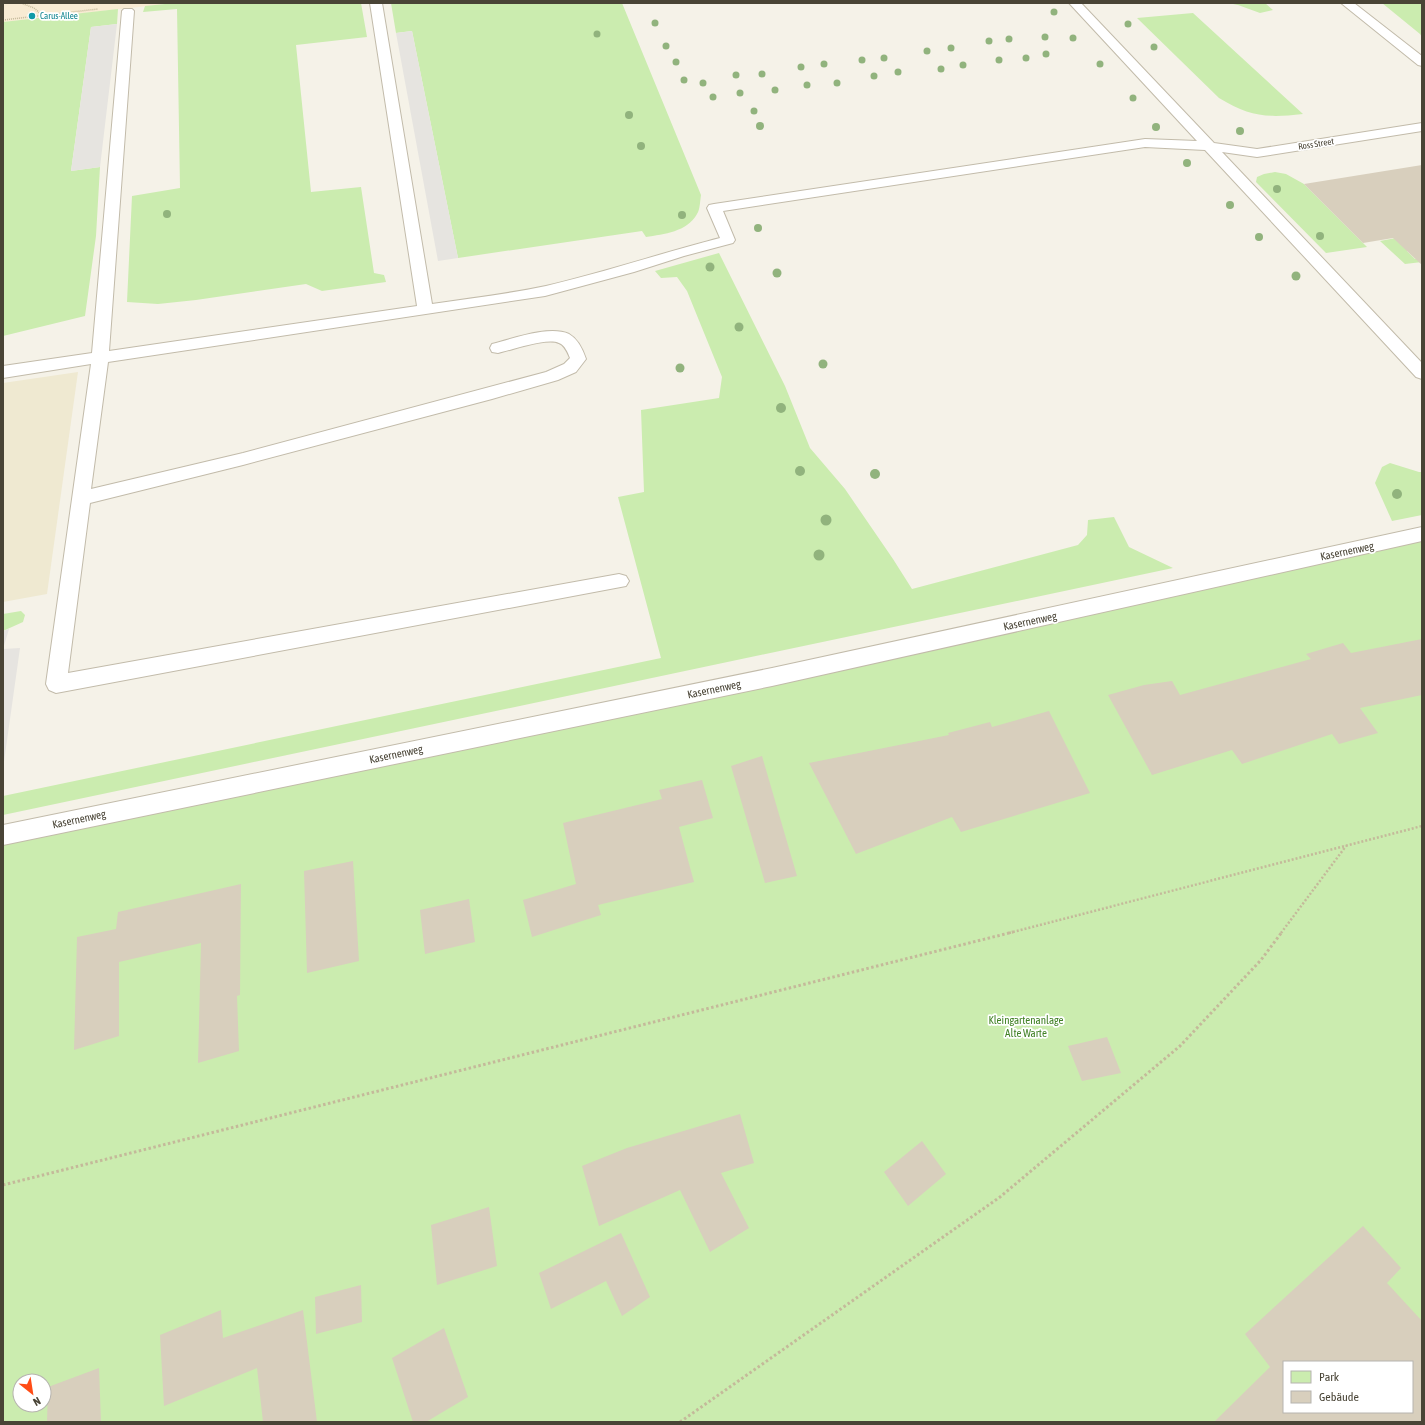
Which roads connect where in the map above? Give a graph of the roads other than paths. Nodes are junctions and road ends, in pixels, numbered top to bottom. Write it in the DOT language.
graph roads {
  1 [pos="376,3"];
  2 [pos="1075,3"];
  3 [pos="1347,3"];
  4 [pos="128,11"];
  5 [pos="1422,62"];
  6 [pos="1422,127"];
  7 [pos="1209,146"];
  8 [pos="425,310"];
  9 [pos="498,348"];
  10 [pos="100,358"];
  11 [pos="3,372"];
  12 [pos="1422,373"];
  13 [pos="81,498"];
  14 [pos="1422,534"];
  15 [pos="619,581"];
  16 [pos="3,835"];
  1 -- 8 [label="lane"];
  2 -- 7 [label="lane"];
  3 -- 5 [label="lane"];
  4 -- 10 [label="lane"];
  6 -- 7 [label="lane, Ross Street"];
  7 -- 8 [label="lane, Ross Street"];
  7 -- 12 [label="lane"];
  8 -- 10 [label="lane"];
  9 -- 13 [label="lane"];
  10 -- 11 [label="lane"];
  10 -- 13 [label="lane"];
  13 -- 15 [label="lane"];
  14 -- 16 [label="lane, Kasernenweg"];
}
